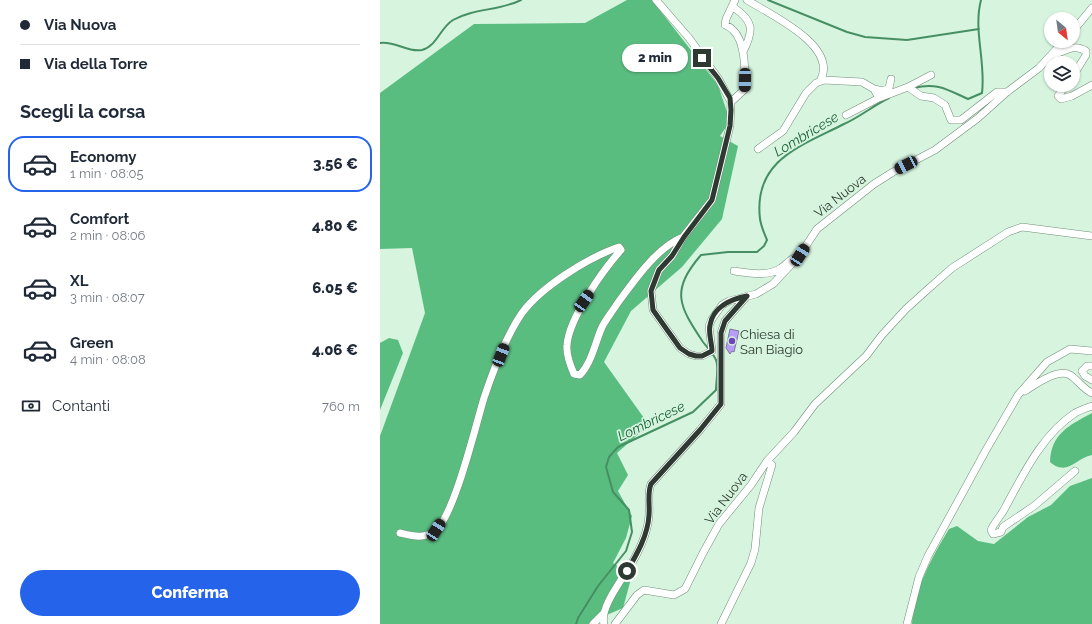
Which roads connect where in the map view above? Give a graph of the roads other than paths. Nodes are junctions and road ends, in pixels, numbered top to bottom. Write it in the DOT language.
graph roads {
  1 [pos="656,0"];
  2 [pos="747,0"];
  3 [pos="734,3"];
  4 [pos="1091,12"];
  5 [pos="1080,24"];
  6 [pos="1058,48"];
  7 [pos="742,52"];
  8 [pos="1052,55"];
  9 [pos="1080,65"];
  10 [pos="931,75"];
  11 [pos="891,79"];
  12 [pos="820,81"];
  13 [pos="1092,85"];
  14 [pos="908,87"];
  15 [pos="874,88"];
  16 [pos="1007,92"];
  17 [pos="1060,92"];
  18 [pos="1079,92"];
  19 [pos="1080,92"];
  20 [pos="879,98"];
  21 [pos="731,102"];
  22 [pos="846,114"];
  23 [pos="758,149"];
  24 [pos="1092,236"];
  25 [pos="684,237"];
  26 [pos="800,255"];
  27 [pos="734,271"];
  28 [pos="747,296"];
  29 [pos="1092,351"];
  30 [pos="1092,366"];
  31 [pos="1092,380"];
  32 [pos="1092,393"];
  33 [pos="1018,395"];
  34 [pos="1092,406"];
  35 [pos="767,461"];
  36 [pos="1075,471"];
  37 [pos="400,533"];
  38 [pos="603,614"];
  39 [pos="593,624"];
  40 [pos="604,624"];
  41 [pos="615,624"];
  42 [pos="721,624"];
  43 [pos="907,624"];
  1 -- 21 [label="street"];
  2 -- 12 [label="street"];
  3 -- 7 [label="street"];
  3 -- 7 [label="street"];
  4 -- 5 [label="street"];
  6 -- 8 [label="street, Via Nuova"];
  7 -- 21 [label="street"];
  8 -- 9 [label="street"];
  8 -- 16 [label="street, Via Nuova"];
  10 -- 14 [label="street"];
  11 -- 15 [label="street"];
  12 -- 15 [label="street"];
  12 -- 23 [label="street"];
  13 -- 19 [label="street"];
  14 -- 16 [label="street"];
  14 -- 20 [label="street"];
  15 -- 20 [label="street"];
  16 -- 26 [label="street, Via Nuova"];
  17 -- 18 [label="street"];
  20 -- 22 [label="street"];
  21 -- 25 [label="street"];
  24 -- 35 [label="street, Via Nuova"];
  25 -- 28 [label="street"];
  25 -- 37 [label="street"];
  26 -- 27 [label="street"];
  26 -- 28 [label="street, Via Nuova"];
  28 -- 38 [label="street, Via Nuova"];
  29 -- 33 [label="street"];
  30 -- 31 [label="street"];
  32 -- 33 [label="street"];
  33 -- 43 [label="street"];
  34 -- 36 [label="street"];
  35 -- 41 [label="street, Via Nuova"];
  35 -- 42 [label="street"];
  38 -- 39 [label="street"];
  38 -- 40 [label="street"];
}
